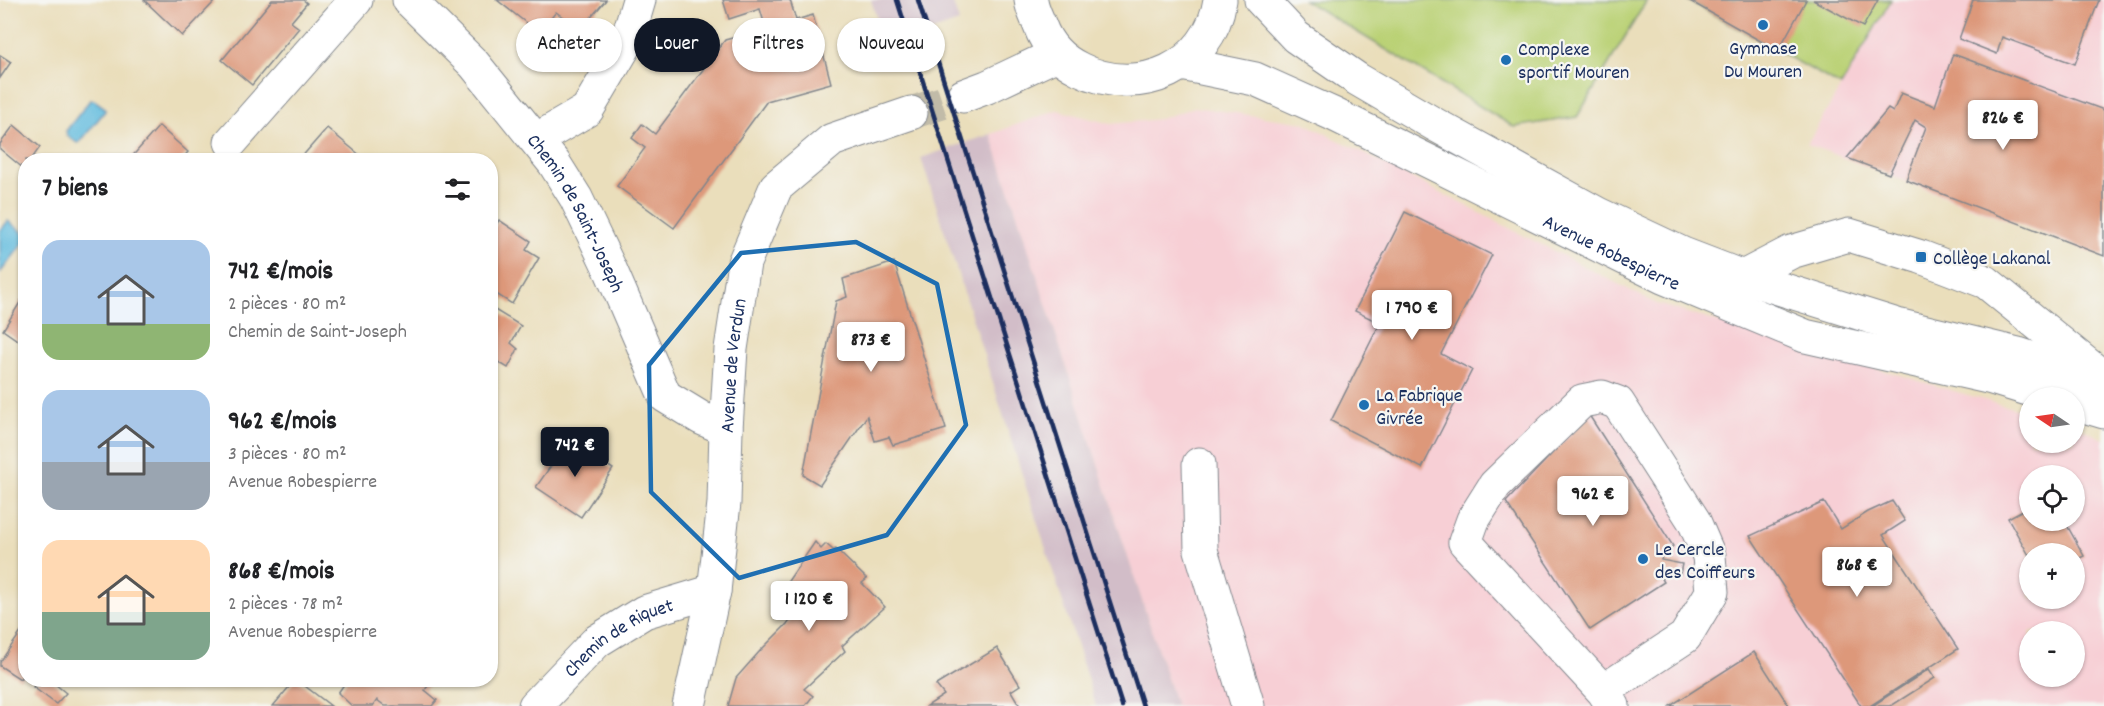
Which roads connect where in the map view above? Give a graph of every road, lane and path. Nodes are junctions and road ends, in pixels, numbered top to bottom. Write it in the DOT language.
graph roads {
  1 [pos="356,0"];
  2 [pos="409,0"];
  3 [pos="639,0"];
  4 [pos="1031,0"];
  5 [pos="1220,0"];
  6 [pos="1261,0"];
  7 [pos="1057,54"];
  8 [pos="1182,64"];
  9 [pos="963,96"];
  10 [pos="911,113"];
  11 [pos="536,140"];
  12 [pos="231,142"];
  13 [pos="1743,278"];
  14 [pos="2104,378"];
  15 [pos="2104,382"];
  16 [pos="2021,387"];
  17 [pos="2085,406"];
  18 [pos="2104,412"];
  19 [pos="726,429"];
  20 [pos="1199,464"];
  21 [pos="714,591"];
  22 [pos="1608,698"];
  23 [pos="535,706"];
  24 [pos="689,706"];
  25 [pos="1248,706"];
  1 -- 12 [label="main road"];
  2 -- 11 [label="main road, Chemin de Saint-Joseph"];
  3 -- 11 [label="main road"];
  4 -- 7 [label="main road"];
  5 -- 8 [label="main road"];
  6 -- 13 [label="main road, Avenue Robespierre"];
  7 -- 8 [label="main road"];
  7 -- 9 [label="main road"];
  8 -- 16 [label="main road, Avenue Robespierre"];
  10 -- 19 [label="main road, Avenue de Verdun"];
  11 -- 19 [label="main road, Chemin de Saint-Joseph"];
  13 -- 14 [label="main road"];
  13 -- 15 [label="main road, Avenue Robespierre"];
  17 -- 18 [label="main road"];
  19 -- 21 [label="main road, Avenue de Verdun"];
  20 -- 25 [label="main road"];
  21 -- 23 [label="main road, Chemin de Riquet"];
  21 -- 24 [label="main road, Avenue de Verdun"];
  22 -- 22 [label="main road"];
}
